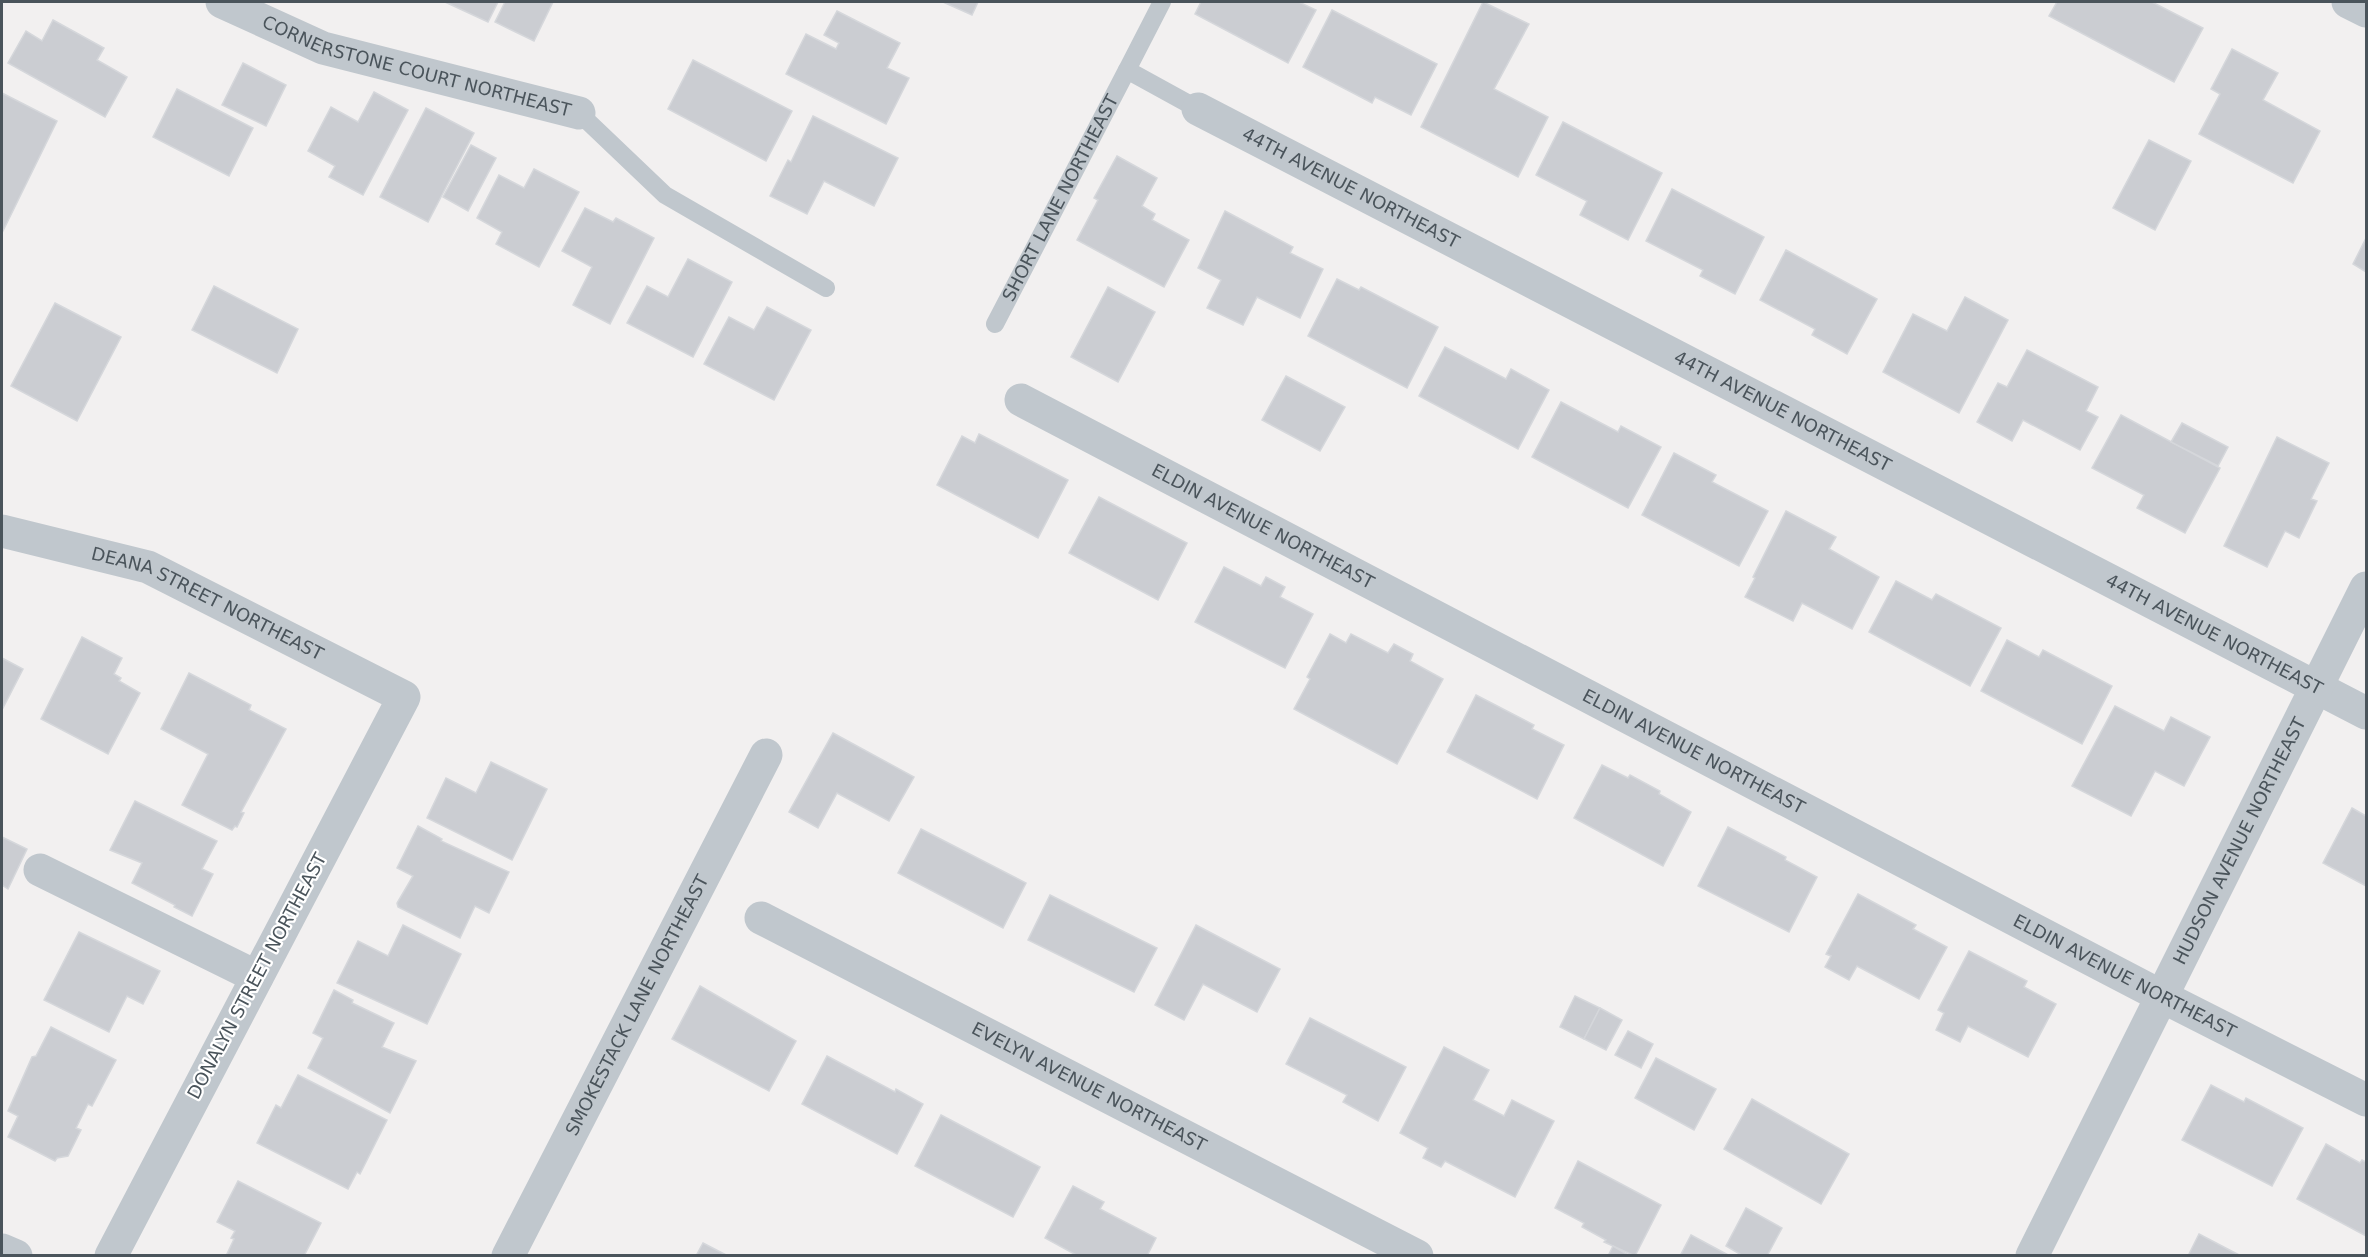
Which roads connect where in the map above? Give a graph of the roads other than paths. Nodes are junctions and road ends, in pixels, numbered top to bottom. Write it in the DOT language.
graph roads {
  1 [pos="222,2"];
  2 [pos="1162,2"];
  3 [pos="2348,2"];
  4 [pos="2367,11"];
  5 [pos="1127,70"];
  6 [pos="1198,109"];
  7 [pos="579,113"];
  8 [pos="826,288"];
  9 [pos="994,324"];
  10 [pos="1021,400"];
  11 [pos="2,531"];
  12 [pos="2367,588"];
  13 [pos="2317,687"];
  14 [pos="404,697"];
  15 [pos="2367,713"];
  16 [pos="766,755"];
  17 [pos="40,870"];
  18 [pos="761,918"];
  19 [pos="256,977"];
  20 [pos="2163,997"];
  21 [pos="2367,1100"];
  22 [pos="2,1250"];
  23 [pos="16,1256"];
  24 [pos="111,1256"];
  25 [pos="508,1256"];
  26 [pos="1417,1256"];
  27 [pos="2032,1256"];
  1 -- 7 [label="street, CORNERSTONE COURT NORTHEAST"];
  2 -- 5 [label="lane, SHORT LANE NORTHEAST"];
  3 -- 4 [label="street"];
  5 -- 6 [label="lane"];
  5 -- 9 [label="lane, SHORT LANE NORTHEAST"];
  6 -- 13 [label="street, 44TH AVENUE NORTHEAST"];
  7 -- 8 [label="lane"];
  10 -- 20 [label="street, ELDIN AVENUE NORTHEAST"];
  11 -- 14 [label="street, DEANA STREET NORTHEAST"];
  12 -- 13 [label="street, HUDSON AVENUE NORTHEAST"];
  13 -- 15 [label="street, 44TH AVENUE NORTHEAST"];
  13 -- 20 [label="street, HUDSON AVENUE NORTHEAST"];
  14 -- 19 [label="street, DONALYN STREET NORTHEAST"];
  16 -- 25 [label="street, SMOKESTACK LANE NORTHEAST"];
  17 -- 19 [label="street"];
  18 -- 26 [label="street, EVELYN AVENUE NORTHEAST"];
  19 -- 24 [label="street, DONALYN STREET NORTHEAST"];
  20 -- 21 [label="street, ELDIN AVENUE NORTHEAST"];
  20 -- 27 [label="street, HUDSON AVENUE NORTHEAST"];
  22 -- 23 [label="street"];
}
